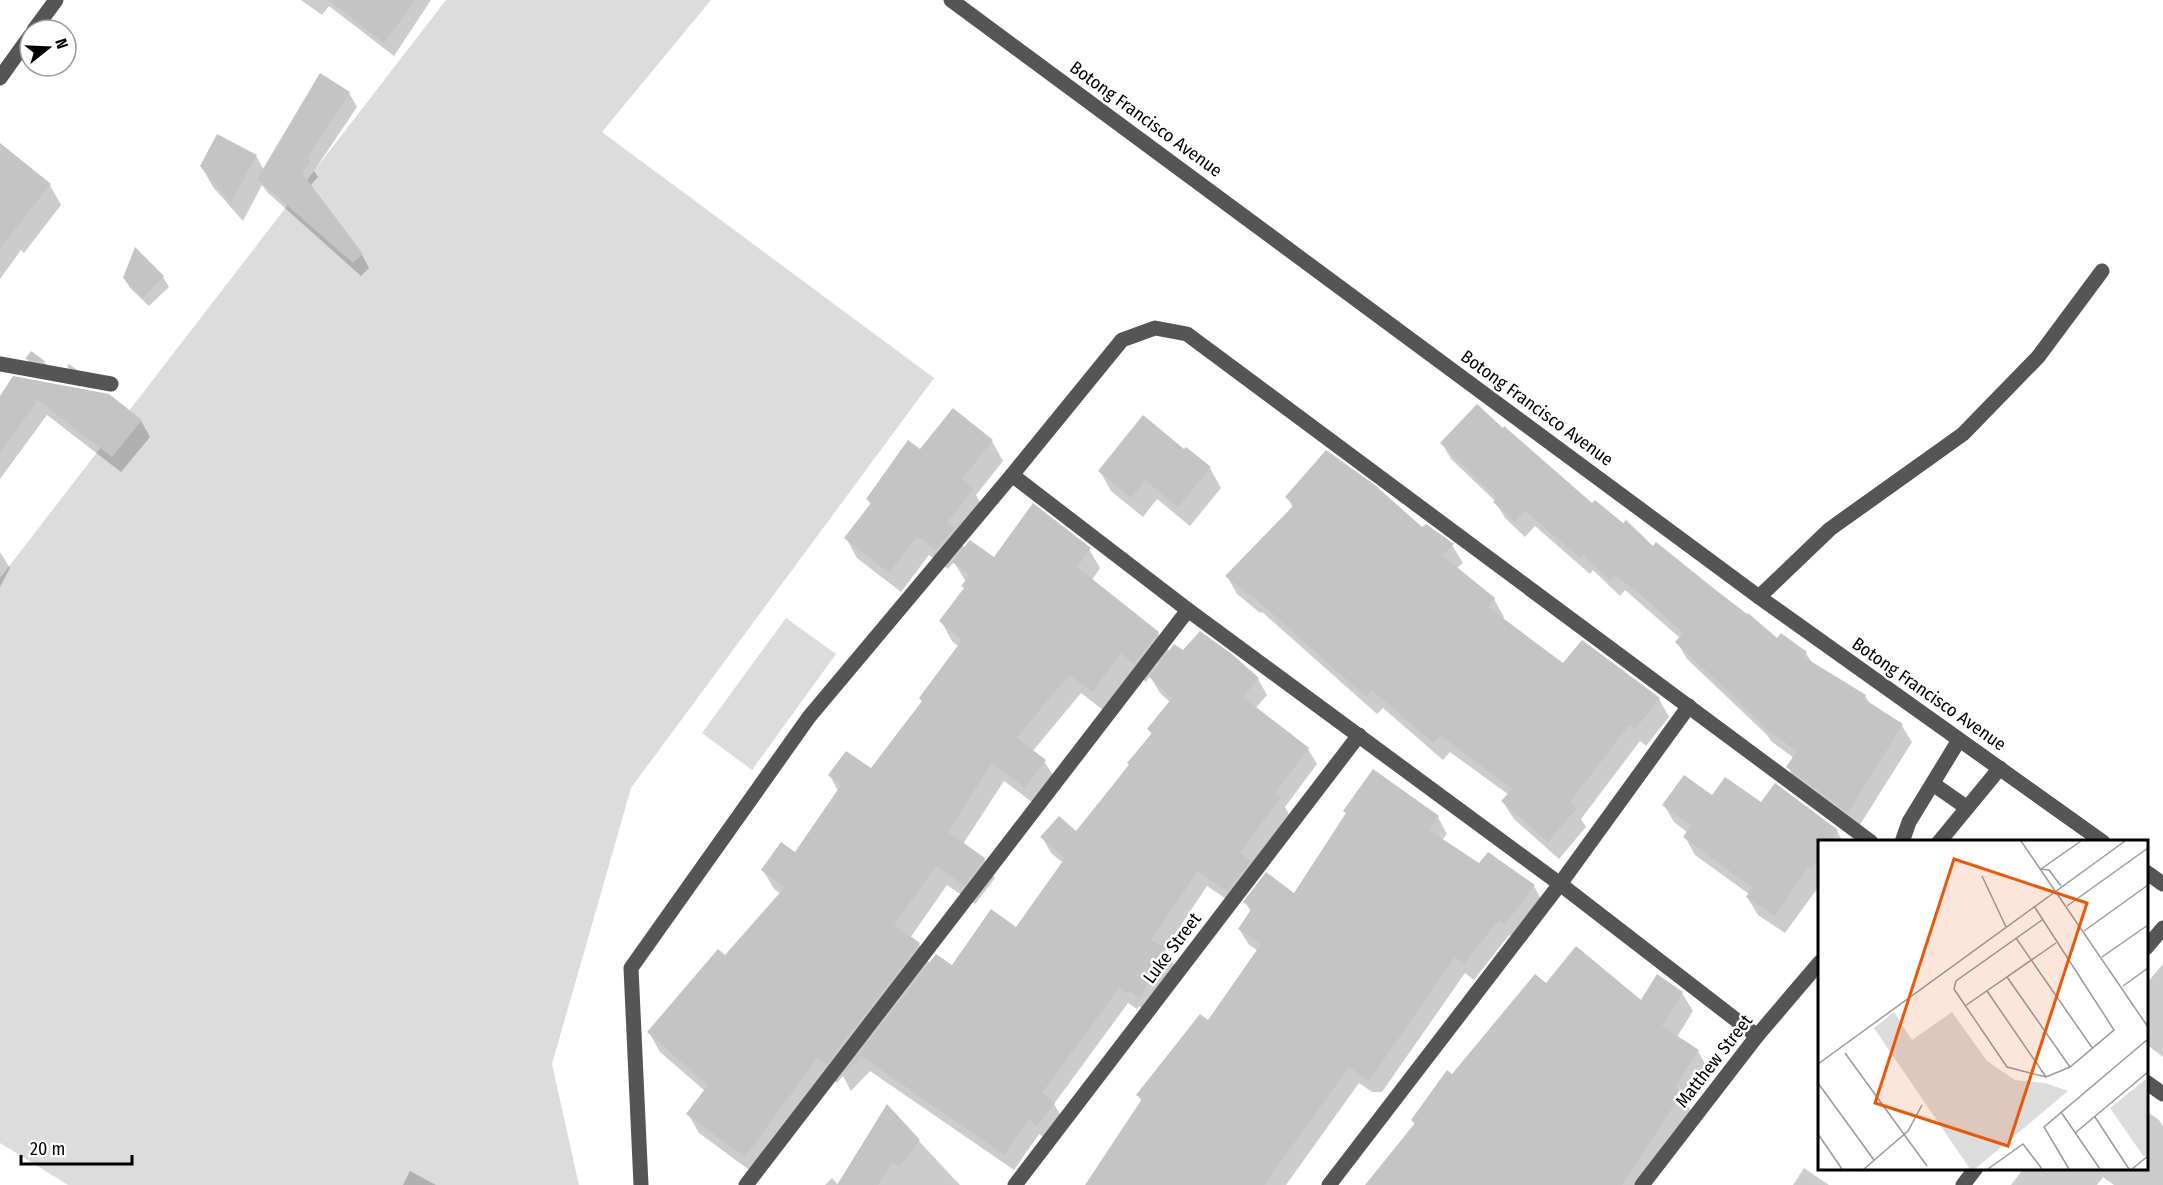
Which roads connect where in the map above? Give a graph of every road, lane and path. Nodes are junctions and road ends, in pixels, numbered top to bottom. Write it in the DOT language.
graph roads {
  1 [pos="56,0"];
  2 [pos="951,0"];
  3 [pos="43,18"];
  4 [pos="18,53"];
  5 [pos="0,78"];
  6 [pos="2102,271"];
  7 [pos="0,364"];
  8 [pos="111,384"];
  9 [pos="1012,475"];
  10 [pos="1759,597"];
  11 [pos="1188,610"];
  12 [pos="1689,706"];
  13 [pos="1359,735"];
  14 [pos="1959,740"];
  15 [pos="2000,768"];
  16 [pos="1933,784"];
  17 [pos="1966,807"];
  18 [pos="1868,840"];
  19 [pos="1903,840"];
  20 [pos="1941,840"];
  21 [pos="2100,840"];
  22 [pos="2148,873"];
  23 [pos="1560,884"];
  24 [pos="2163,884"];
  25 [pos="2163,927"];
  26 [pos="2148,946"];
  27 [pos="1818,964"];
  28 [pos="1757,1036"];
  29 [pos="2148,1083"];
  30 [pos="2163,1094"];
  31 [pos="1974,1170"];
  32 [pos="641,1185"];
  33 [pos="746,1185"];
  34 [pos="1015,1185"];
  35 [pos="1329,1185"];
  36 [pos="1642,1185"];
  37 [pos="1963,1185"];
  1 -- 3 [label="street"];
  2 -- 10 [label="street, Botong Francisco Avenue"];
  4 -- 5 [label="street"];
  6 -- 10 [label="street"];
  7 -- 8 [label="street"];
  9 -- 11 [label="street"];
  9 -- 12 [label="street"];
  9 -- 32 [label="street"];
  10 -- 14 [label="street, Botong Francisco Avenue"];
  11 -- 13 [label="street"];
  11 -- 33 [label="street"];
  12 -- 18 [label="street"];
  12 -- 23 [label="street"];
  13 -- 23 [label="street"];
  13 -- 34 [label="street, Luke Street"];
  14 -- 15 [label="street, Botong Francisco Avenue"];
  14 -- 16 [label="street"];
  15 -- 17 [label="street"];
  15 -- 21 [label="street, Botong Francisco Avenue"];
  16 -- 17 [label="street"];
  16 -- 19 [label="street"];
  17 -- 20 [label="street"];
  22 -- 24 [label="street"];
  23 -- 28 [label="street"];
  23 -- 35 [label="street"];
  25 -- 26 [label="street"];
  27 -- 28 [label="street, Matthew Street"];
  28 -- 36 [label="street, Matthew Street"];
  29 -- 30 [label="street"];
  31 -- 37 [label="street"];
}
